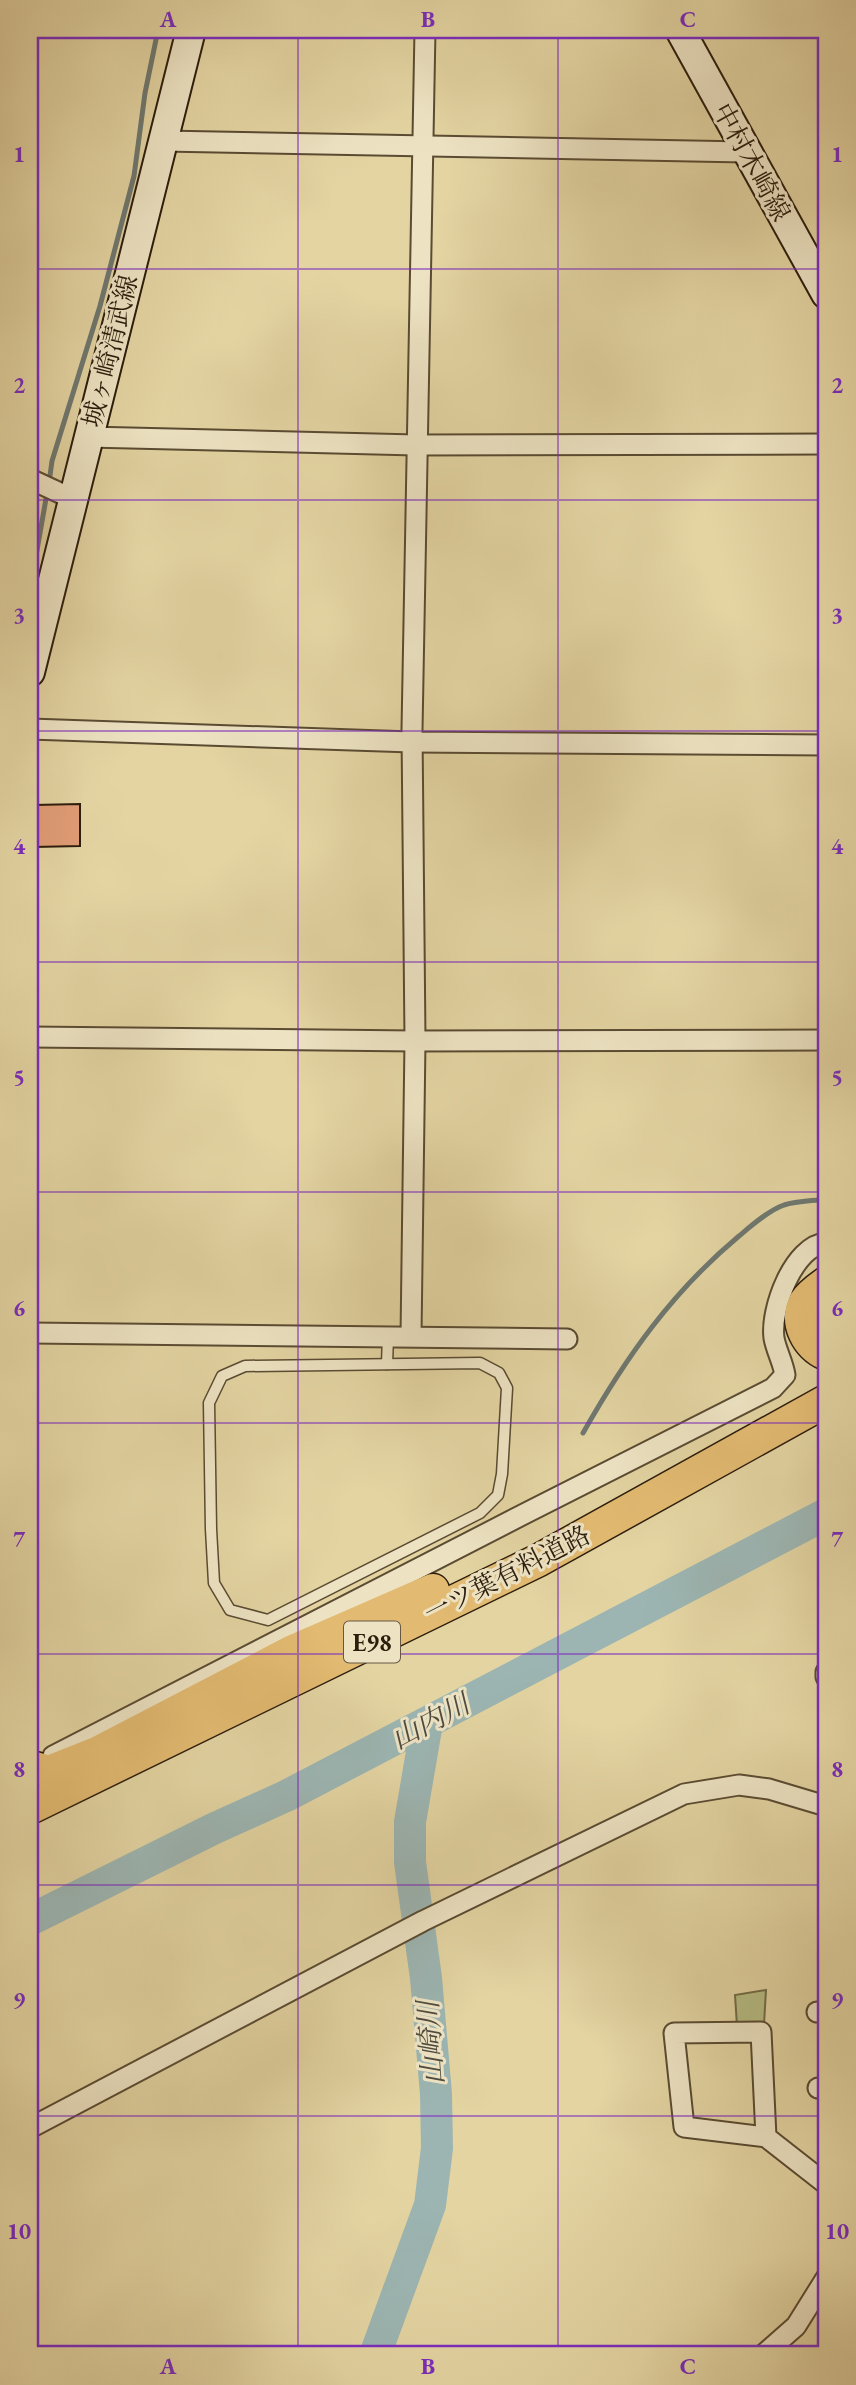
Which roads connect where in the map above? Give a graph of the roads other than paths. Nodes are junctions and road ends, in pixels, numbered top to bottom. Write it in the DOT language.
graph roads {
  1 [pos="191,30"];
  2 [pos="425,30"];
  3 [pos="680,30"];
  4 [pos="163,141"];
  5 [pos="422,146"];
  6 [pos="745,152"];
  7 [pos="826,294"];
  8 [pos="88,437"];
  9 [pos="826,444"];
  10 [pos="416,445"];
  11 [pos="34,481"];
  12 [pos="66,495"];
  13 [pos="30,672"];
  14 [pos="30,729"];
  15 [pos="412,742"];
  16 [pos="826,745"];
  17 [pos="30,1037"];
  18 [pos="826,1040"];
  19 [pos="415,1041"];
  20 [pos="826,1243"];
  21 [pos="826,1283"];
  22 [pos="30,1333"];
  23 [pos="388,1336"];
  24 [pos="411,1336"];
  25 [pos="567,1339"];
  26 [pos="826,1354"];
  27 [pos="387,1364"];
  28 [pos="826,1401"];
  29 [pos="709,1467"];
  30 [pos="31,1767"];
  31 [pos="826,1806"];
  32 [pos="30,1808"];
  33 [pos="30,2128"];
  34 [pos="766,2137"];
  35 [pos="826,2184"];
  36 [pos="826,2278"];
  37 [pos="763,2355"];
  1 -- 4 [label="main road, 城ヶ崎清武線"];
  2 -- 5 [label="street"];
  3 -- 6 [label="main road, 中村木崎線"];
  4 -- 5 [label="street"];
  4 -- 8 [label="main road, 城ヶ崎清武線"];
  5 -- 6 [label="street"];
  5 -- 10 [label="street"];
  6 -- 7 [label="main road, 中村木崎線"];
  8 -- 10 [label="street"];
  8 -- 12 [label="main road, 城ヶ崎清武線"];
  9 -- 10 [label="street"];
  10 -- 15 [label="street"];
  11 -- 12 [label="street"];
  12 -- 13 [label="main road, 城ヶ崎清武線"];
  14 -- 15 [label="street"];
  15 -- 16 [label="street"];
  15 -- 19 [label="street"];
  17 -- 19 [label="street"];
  18 -- 19 [label="street"];
  19 -- 24 [label="street"];
  20 -- 30 [label="street"];
  21 -- 26 [label="main road"];
  22 -- 23 [label="street"];
  23 -- 24 [label="street"];
  23 -- 27 [label="lane"];
  24 -- 25 [label="street"];
  27 -- 27 [label="lane"];
  28 -- 29 [label="main road, 一ツ葉有料道路 / E98"];
  29 -- 30 [label="main road"];
  29 -- 32 [label="main road, 一ツ葉有料道路 / E98"];
  31 -- 33 [label="street"];
  34 -- 34 [label="street"];
  34 -- 35 [label="street"];
  36 -- 37 [label="street"];
}
